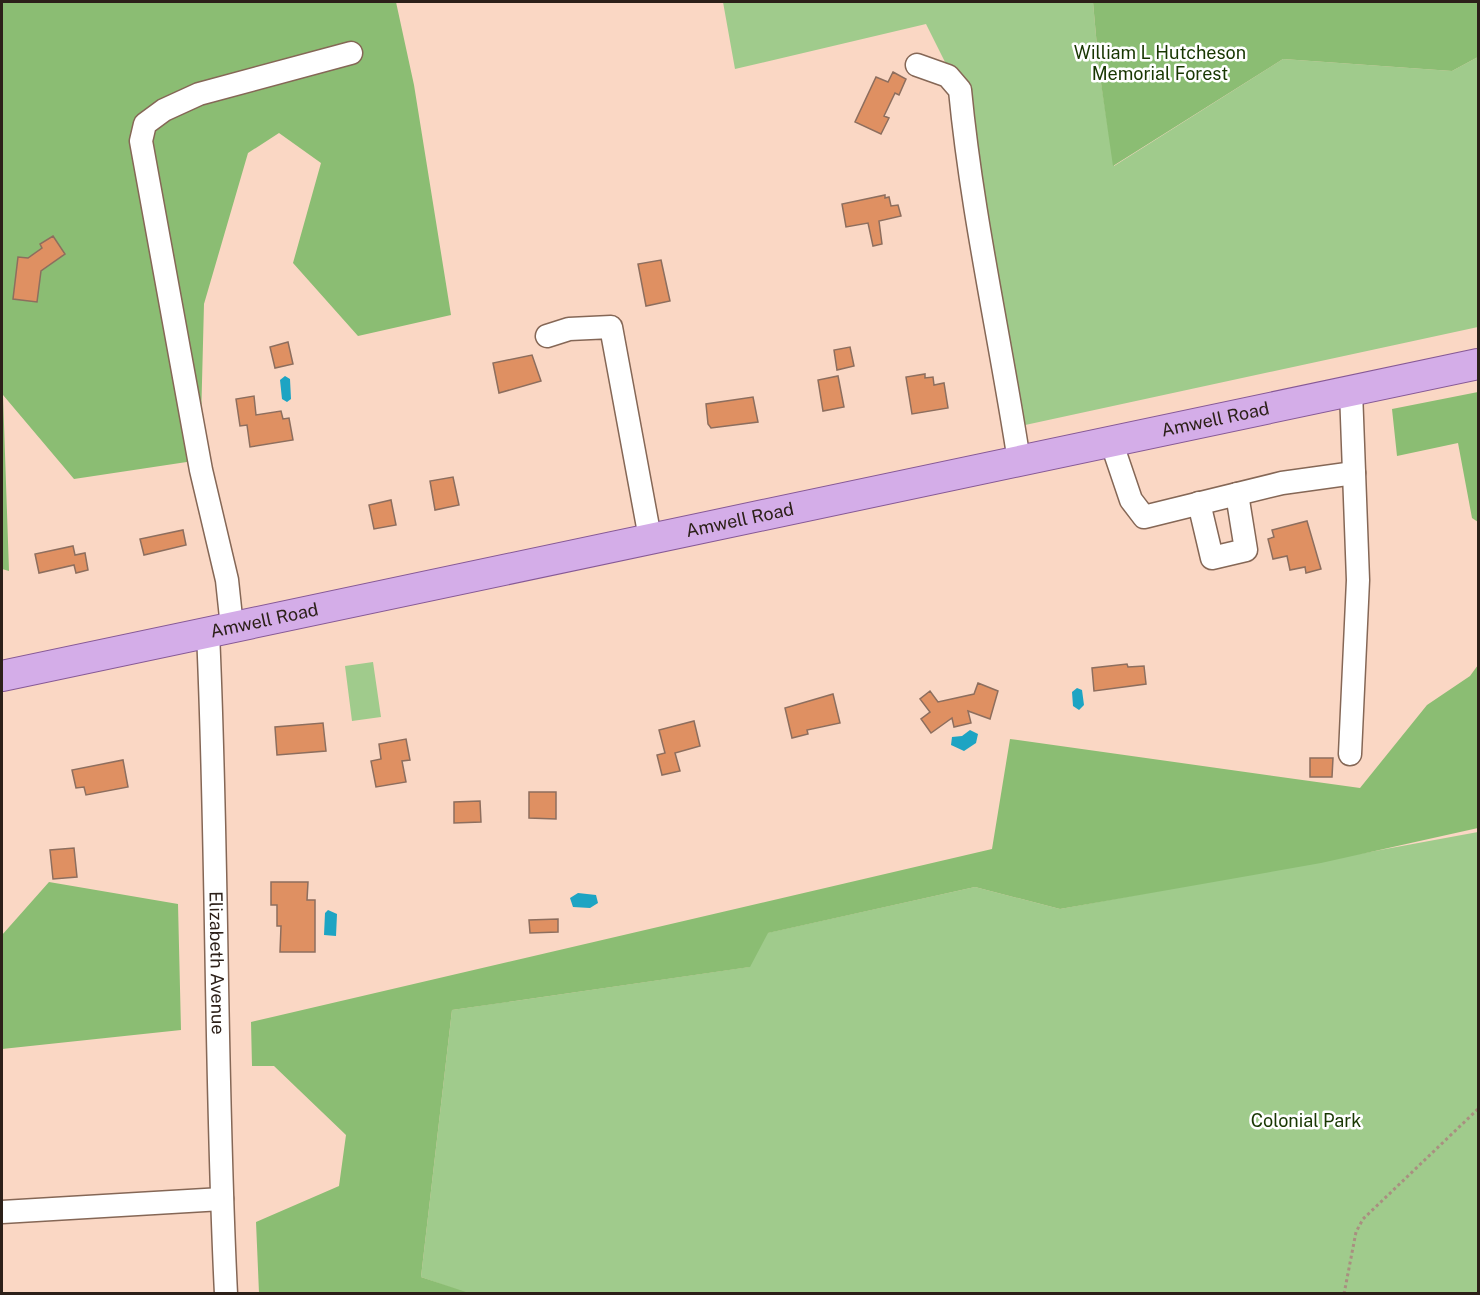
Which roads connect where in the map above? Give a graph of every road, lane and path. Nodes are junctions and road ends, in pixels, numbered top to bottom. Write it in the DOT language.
graph roads {
  1 [pos="351,53"];
  2 [pos="917,65"];
  3 [pos="547,336"];
  4 [pos="1479,364"];
  5 [pos="1350,391"];
  6 [pos="1111,441"];
  7 [pos="1019,461"];
  8 [pos="1354,473"];
  9 [pos="1237,494"];
  10 [pos="1199,503"];
  11 [pos="650,538"];
  12 [pos="220,630"];
  13 [pos="2,676"];
  14 [pos="1350,754"];
  15 [pos="1479,1109"];
  16 [pos="222,1199"];
  17 [pos="2,1212"];
  18 [pos="226,1293"];
  19 [pos="1344,1293"];
  1 -- 12 [label="street, Elizabeth Avenue"];
  2 -- 7 [label="street"];
  3 -- 11 [label="street"];
  4 -- 5 [label="main road, Amwell Road"];
  5 -- 6 [label="main road, Amwell Road"];
  5 -- 8 [label="street"];
  6 -- 7 [label="main road, Amwell Road"];
  6 -- 10 [label="street"];
  7 -- 11 [label="main road, Amwell Road"];
  8 -- 9 [label="street"];
  8 -- 14 [label="street"];
  9 -- 10 [label="street"];
  9 -- 10 [label="street"];
  11 -- 12 [label="main road, Amwell Road"];
  12 -- 13 [label="main road, Amwell Road"];
  12 -- 16 [label="street, Elizabeth Avenue"];
  15 -- 19 [label="path"];
  16 -- 17 [label="street"];
  16 -- 18 [label="street, Elizabeth Avenue"];
}
